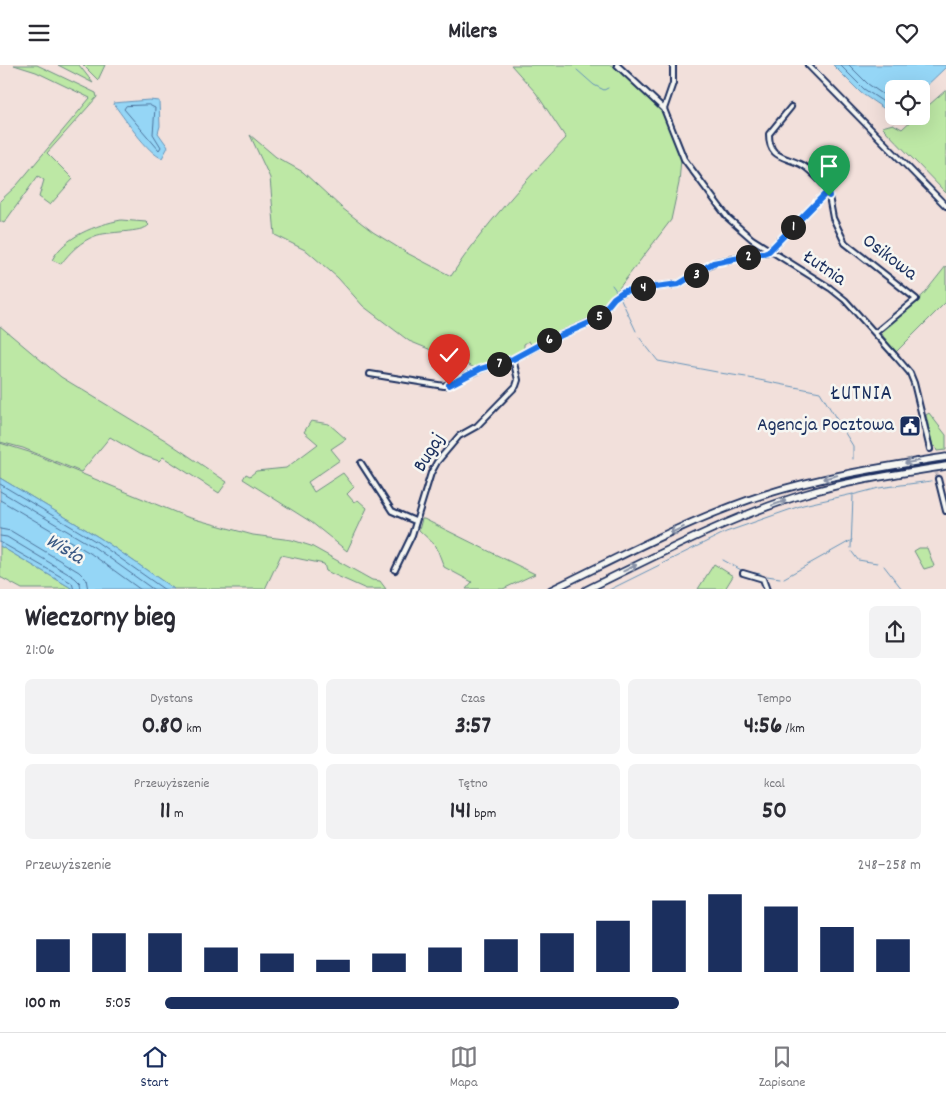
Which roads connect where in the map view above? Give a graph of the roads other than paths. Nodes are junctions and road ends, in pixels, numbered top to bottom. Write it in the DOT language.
graph roads {
  1 [pos="617,65"];
  2 [pos="673,65"];
  3 [pos="808,65"];
  4 [pos="791,107"];
  5 [pos="664,109"];
  6 [pos="828,191"];
  7 [pos="946,206"];
  8 [pos="769,251"];
  9 [pos="875,333"];
  10 [pos="513,359"];
  11 [pos="370,373"];
  12 [pos="930,449"];
  13 [pos="946,457"];
  14 [pos="362,463"];
  15 [pos="946,465"];
  16 [pos="938,479"];
  17 [pos="946,511"];
  18 [pos="415,521"];
  19 [pos="395,570"];
  20 [pos="743,573"];
  21 [pos="551,589"];
  22 [pos="586,589"];
  23 [pos="767,589"];
  1 -- 5 [label="street, Łutnia"];
  2 -- 5 [label="street"];
  3 -- 7 [label="street"];
  4 -- 6 [label="street"];
  5 -- 8 [label="street, Łutnia"];
  6 -- 8 [label="street"];
  6 -- 9 [label="street, Osikowa"];
  8 -- 9 [label="street, Łutnia"];
  8 -- 10 [label="street"];
  9 -- 12 [label="street, Łutnia"];
  10 -- 11 [label="street"];
  10 -- 18 [label="street, Bugaj"];
  13 -- 21 [label="highway, one-way"];
  14 -- 18 [label="street"];
  22 -- 15 [label="highway, one-way"];
  16 -- 17 [label="street"];
  18 -- 19 [label="street, Bugaj"];
  20 -- 23 [label="street"];
}
